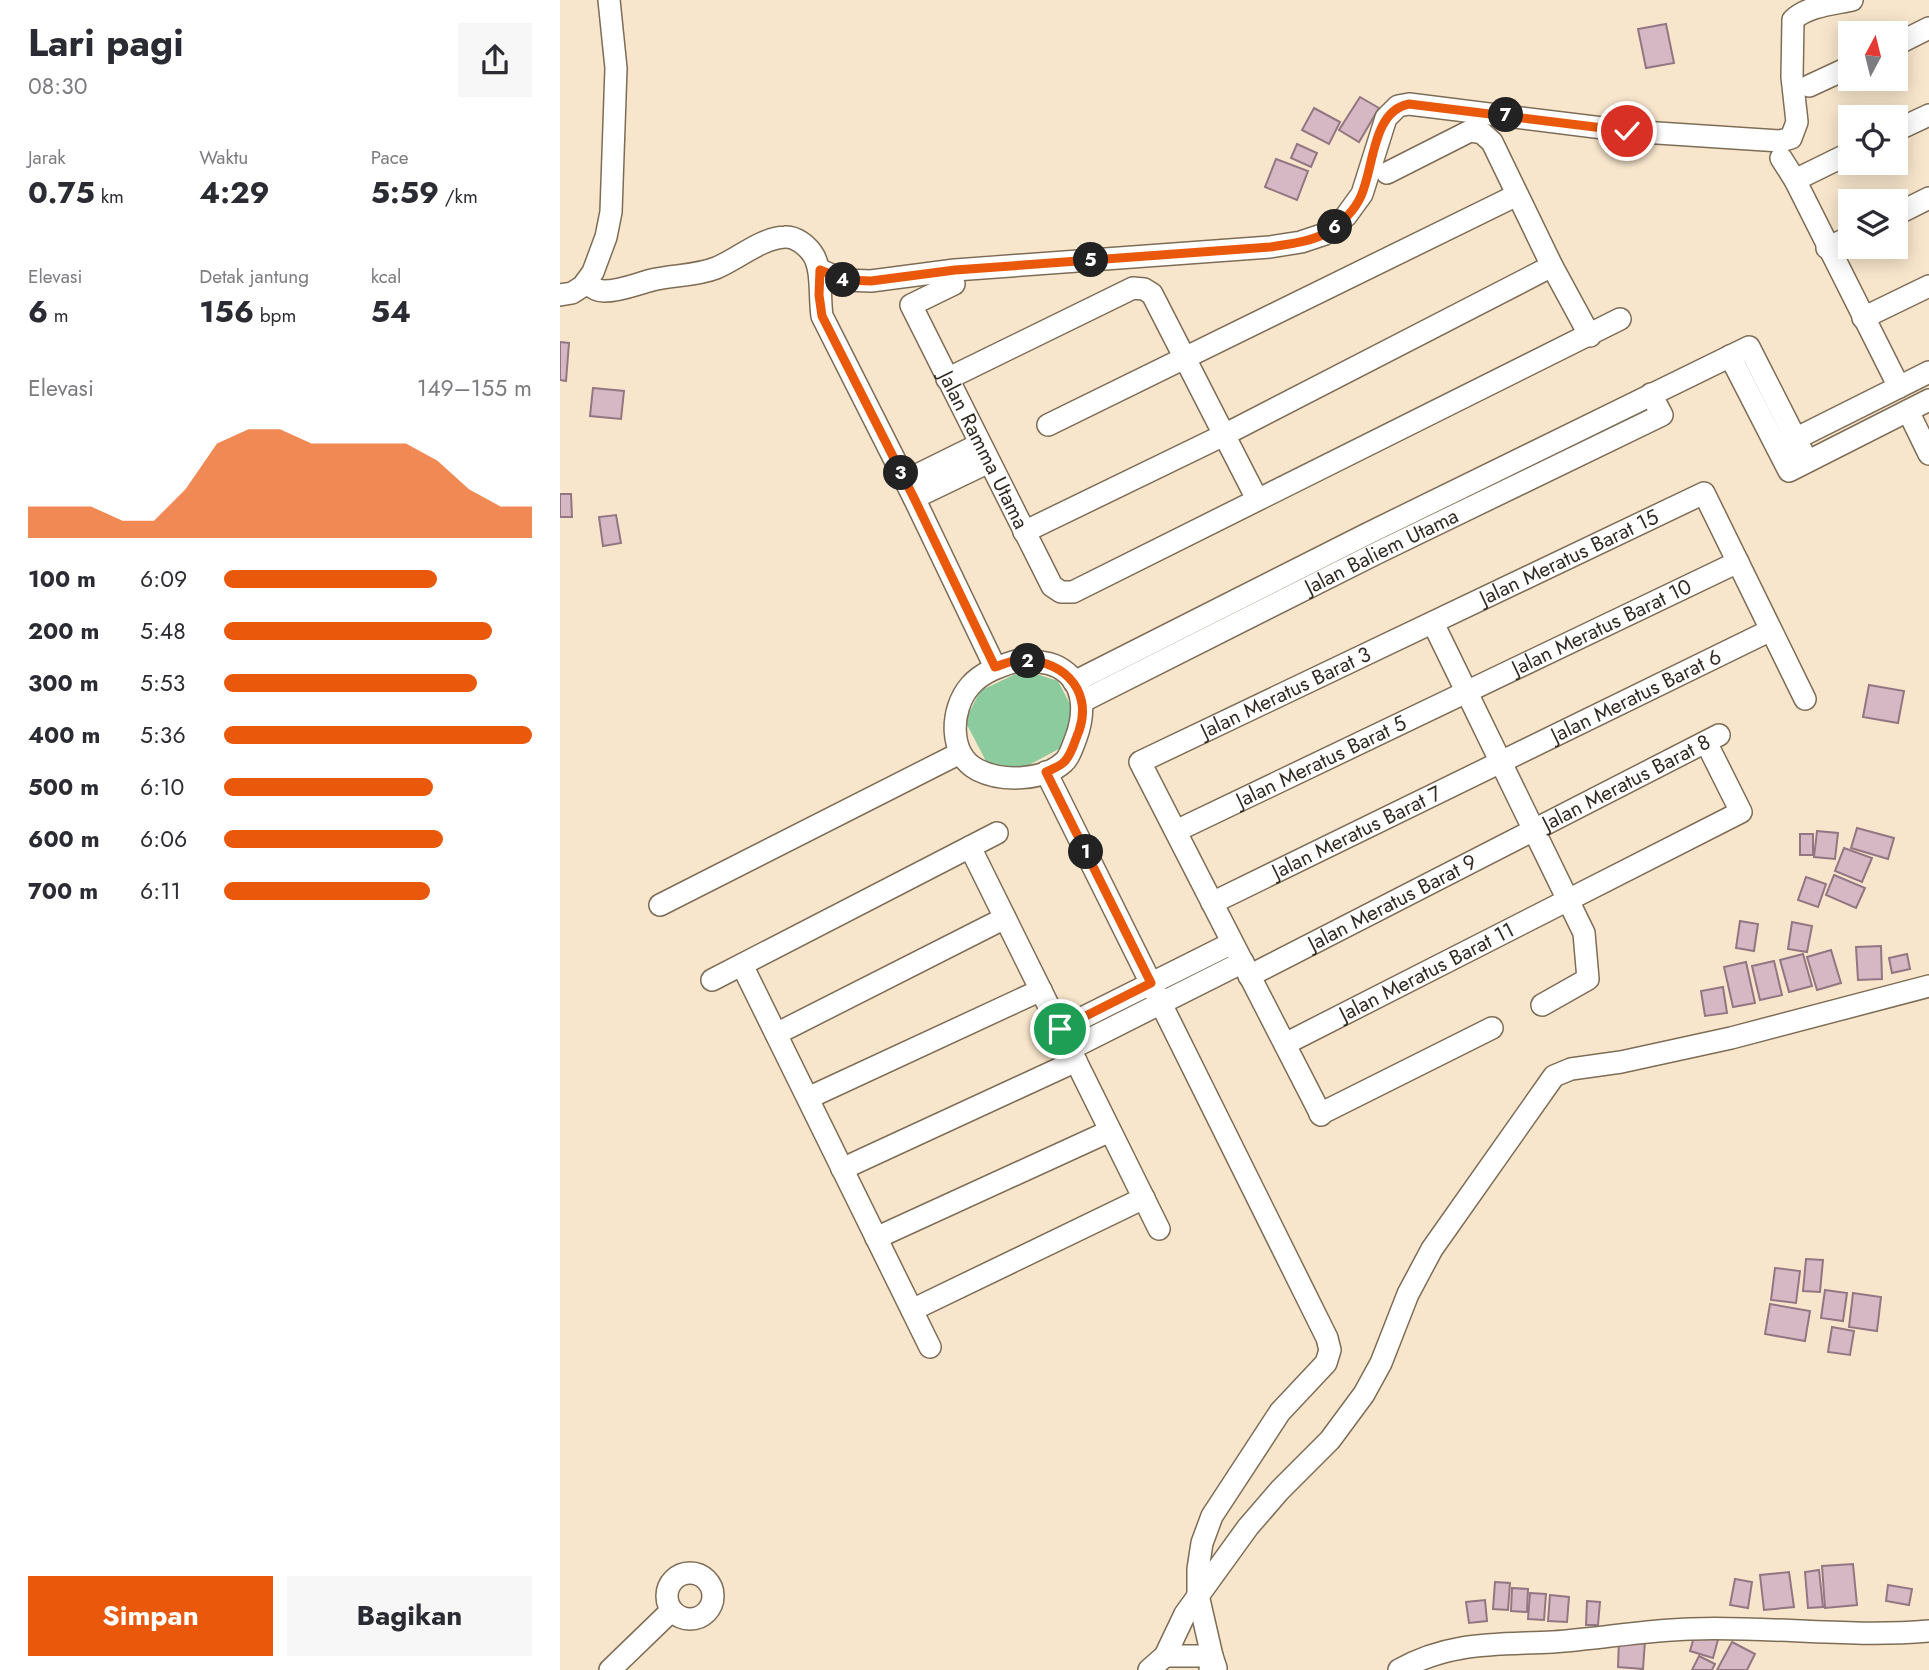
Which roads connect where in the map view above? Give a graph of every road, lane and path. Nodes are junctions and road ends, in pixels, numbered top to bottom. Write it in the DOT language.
graph roads {
  1 [pos="610,0"];
  2 [pos="1852,0"];
  3 [pos="1929,28"];
  4 [pos="1908,38"];
  5 [pos="1838,73"];
  6 [pos="1809,86"];
  7 [pos="1929,115"];
  8 [pos="1908,125"];
  9 [pos="1781,158"];
  10 [pos="1838,159"];
  11 [pos="1387,173"];
  12 [pos="1795,180"];
  13 [pos="1517,195"];
  14 [pos="1929,198"];
  15 [pos="1908,208"];
  16 [pos="1838,243"];
  17 [pos="1827,248"];
  18 [pos="1552,266"];
  19 [pos="820,270"];
  20 [pos="586,282"];
  21 [pos="954,284"];
  22 [pos="1929,286"];
  23 [pos="560,295"];
  24 [pos="1863,318"];
  25 [pos="1620,319"];
  26 [pos="1590,336"];
  27 [pos="1186,356"];
  28 [pos="1929,372"];
  29 [pos="947,379"];
  30 [pos="1899,387"];
  31 [pos="1929,400"];
  32 [pos="1908,411"];
  33 [pos="1048,425"];
  34 [pos="1224,435"];
  35 [pos="1786,443"];
  36 [pos="984,453"];
  37 [pos="1929,454"];
  38 [pos="909,489"];
  39 [pos="1257,499"];
  40 [pos="1024,532"];
  41 [pos="1738,562"];
  42 [pos="1433,623"];
  43 [pos="1771,629"];
  44 [pos="995,667"];
  45 [pos="1078,691"];
  46 [pos="1467,692"];
  47 [pos="1805,699"];
  48 [pos="960,753"];
  49 [pos="1501,762"];
  50 [pos="1046,772"];
  51 [pos="1741,812"];
  52 [pos="1534,830"];
  53 [pos="1176,831"];
  54 [pos="997,833"];
  55 [pos="970,847"];
  56 [pos="1568,900"];
  57 [pos="1212,903"];
  58 [pos="660,905"];
  59 [pos="1005,918"];
  60 [pos="1233,943"];
  61 [pos="742,965"];
  62 [pos="1246,969"];
  63 [pos="712,980"];
  64 [pos="1151,983"];
  65 [pos="1929,986"];
  66 [pos="1041,990"];
  67 [pos="1161,1004"];
  68 [pos="1542,1005"];
  69 [pos="1492,1028"];
  70 [pos="1060,1029"];
  71 [pos="776,1034"];
  72 [pos="1284,1044"];
  73 [pos="1073,1055"];
  74 [pos="807,1098"];
  75 [pos="1111,1130"];
  76 [pos="842,1169"];
  77 [pos="1144,1198"];
  78 [pos="1159,1229"];
  79 [pos="876,1238"];
  80 [pos="912,1310"];
  81 [pos="930,1347"];
  82 [pos="1198,1595"];
  83 [pos="671,1611"];
  84 [pos="1929,1631"];
  85 [pos="1166,1656"];
  86 [pos="1213,1665"];
  87 [pos="610,1670"];
  88 [pos="1149,1670"];
  89 [pos="1399,1670"];
  1 -- 20 [label="street"];
  2 -- 19 [label="street"];
  3 -- 4 [label="street"];
  5 -- 6 [label="street"];
  7 -- 8 [label="street"];
  9 -- 12 [label="street"];
  10 -- 12 [label="street"];
  11 -- 13 [label="street"];
  12 -- 17 [label="street"];
  13 -- 18 [label="street"];
  13 -- 27 [label="street"];
  14 -- 15 [label="street"];
  16 -- 17 [label="street"];
  17 -- 24 [label="street"];
  18 -- 26 [label="street"];
  18 -- 34 [label="street"];
  19 -- 20 [label="street"];
  19 -- 38 [label="street"];
  20 -- 23 [label="street"];
  21 -- 29 [label="street, Jalan Ramma Utama"];
  22 -- 24 [label="street"];
  24 -- 30 [label="street"];
  25 -- 26 [label="street"];
  26 -- 39 [label="street"];
  27 -- 29 [label="street"];
  27 -- 33 [label="street"];
  27 -- 34 [label="street"];
  28 -- 30 [label="street"];
  29 -- 36 [label="street, Jalan Ramma Utama"];
  30 -- 35 [label="street"];
  31 -- 32 [label="street"];
  32 -- 35 [label="street"];
  32 -- 37 [label="street"];
  34 -- 39 [label="street"];
  34 -- 40 [label="street"];
  35 -- 45 [label="street, Jalan Baliem Utama"];
  36 -- 38 [label="street"];
  36 -- 40 [label="street, Jalan Ramma Utama"];
  38 -- 44 [label="street"];
  39 -- 40 [label="street, Jalan Ramma Utama"];
  41 -- 42 [label="street, Jalan Meratus Barat 15"];
  41 -- 43 [label="street"];
  41 -- 46 [label="street, Jalan Meratus Barat 10"];
  42 -- 46 [label="street"];
  42 -- 53 [label="street, Jalan Meratus Barat 3"];
  43 -- 47 [label="street"];
  43 -- 49 [label="street, Jalan Meratus Barat 6"];
  44 -- 45 [label="street"];
  44 -- 48 [label="street"];
  45 -- 50 [label="street"];
  46 -- 49 [label="street"];
  46 -- 53 [label="street, Jalan Meratus Barat 5"];
  48 -- 50 [label="street"];
  48 -- 58 [label="street"];
  49 -- 52 [label="street"];
  49 -- 57 [label="street, Jalan Meratus Barat 7"];
  50 -- 64 [label="street"];
  51 -- 52 [label="street, Jalan Meratus Barat 8"];
  51 -- 56 [label="street, Jalan Meratus Barat 11"];
  52 -- 56 [label="street"];
  52 -- 62 [label="street, Jalan Meratus Barat 9"];
  53 -- 57 [label="street"];
  54 -- 55 [label="street"];
  55 -- 59 [label="street"];
  55 -- 61 [label="street"];
  56 -- 68 [label="street"];
  56 -- 72 [label="street, Jalan Meratus Barat 11"];
  57 -- 60 [label="street"];
  59 -- 66 [label="street"];
  59 -- 71 [label="street"];
  60 -- 62 [label="street"];
  60 -- 64 [label="street"];
  61 -- 63 [label="street"];
  61 -- 71 [label="street"];
  62 -- 67 [label="street, Jalan Meratus Barat 9"];
  62 -- 72 [label="street"];
  64 -- 67 [label="street"];
  64 -- 70 [label="street"];
  65 -- 82 [label="street"];
  66 -- 70 [label="street"];
  66 -- 74 [label="street"];
  67 -- 73 [label="street, Jalan Meratus Barat 9"];
  67 -- 82 [label="street"];
  69 -- 72 [label="street"];
  70 -- 73 [label="street"];
  71 -- 74 [label="street"];
  73 -- 75 [label="street"];
  73 -- 76 [label="street, Jalan Meratus Barat 9"];
  74 -- 76 [label="street"];
  75 -- 77 [label="street"];
  75 -- 79 [label="street"];
  76 -- 79 [label="street"];
  77 -- 78 [label="street"];
  77 -- 80 [label="street"];
  79 -- 80 [label="street"];
  80 -- 81 [label="street"];
  82 -- 85 [label="street"];
  82 -- 86 [label="street"];
  83 -- 87 [label="street"];
  84 -- 89 [label="street"];
  85 -- 86 [label="street"];
  85 -- 88 [label="street"];
}
